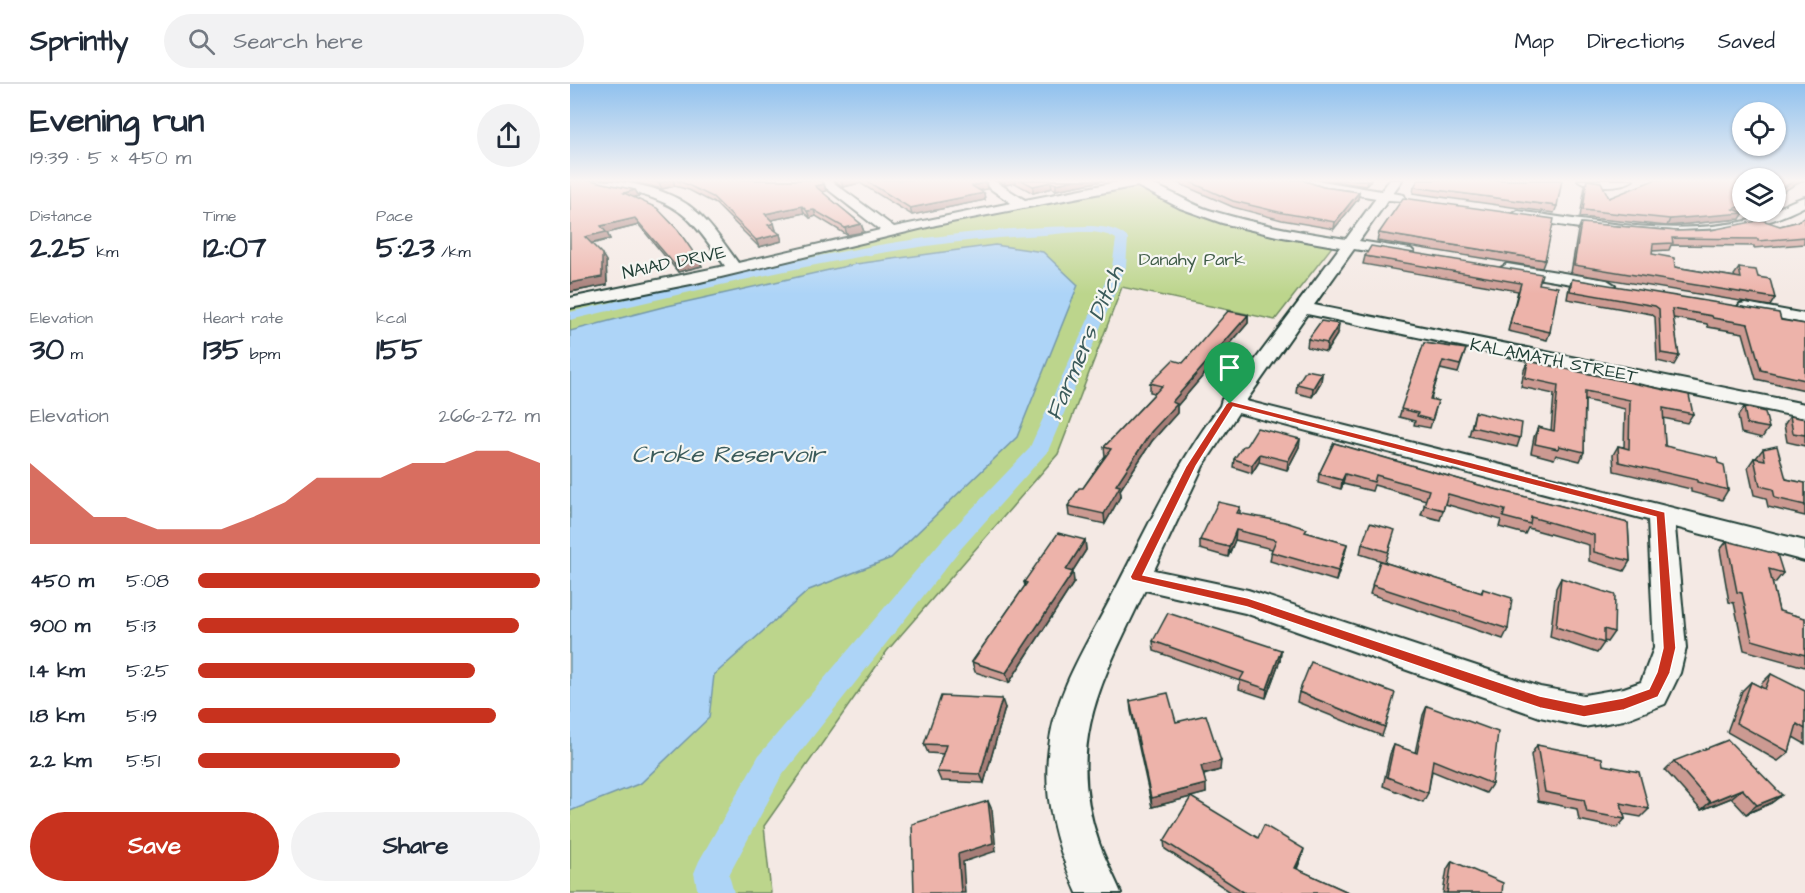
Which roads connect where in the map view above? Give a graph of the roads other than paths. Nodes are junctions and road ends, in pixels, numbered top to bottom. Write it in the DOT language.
graph roads {
  1 [pos="692,218"];
  2 [pos="874,218"];
  3 [pos="955,218"];
  4 [pos="1219,218"];
  5 [pos="1369,218"];
  6 [pos="1545,218"];
  7 [pos="1771,218"];
  8 [pos="891,231"];
  9 [pos="1351,243"];
  10 [pos="1421,255"];
  11 [pos="1492,266"];
  12 [pos="734,268"];
  13 [pos="1621,288"];
  14 [pos="570,303"];
  15 [pos="1727,305"];
  16 [pos="1302,308"];
  17 [pos="1805,319"];
  18 [pos="1230,404"];
  19 [pos="1805,411"];
  20 [pos="1661,514"];
  21 [pos="1805,551"];
  22 [pos="1136,577"];
  23 [pos="1100,893"];
  1 -- 12 [label="street"];
  2 -- 8 [label="street"];
  3 -- 8 [label="street, NAIAD DRIVE"];
  4 -- 9 [label="street"];
  5 -- 9 [label="street"];
  6 -- 7 [label="street"];
  8 -- 12 [label="street, NAIAD DRIVE"];
  9 -- 10 [label="street"];
  9 -- 16 [label="street"];
  11 -- 13 [label="street"];
  12 -- 14 [label="street, NAIAD DRIVE"];
  15 -- 17 [label="street"];
  16 -- 18 [label="street"];
  16 -- 19 [label="street, KALAMATH STREET"];
  18 -- 20 [label="street"];
  18 -- 22 [label="street"];
  20 -- 21 [label="street"];
  20 -- 22 [label="street"];
  22 -- 23 [label="street"];
}
